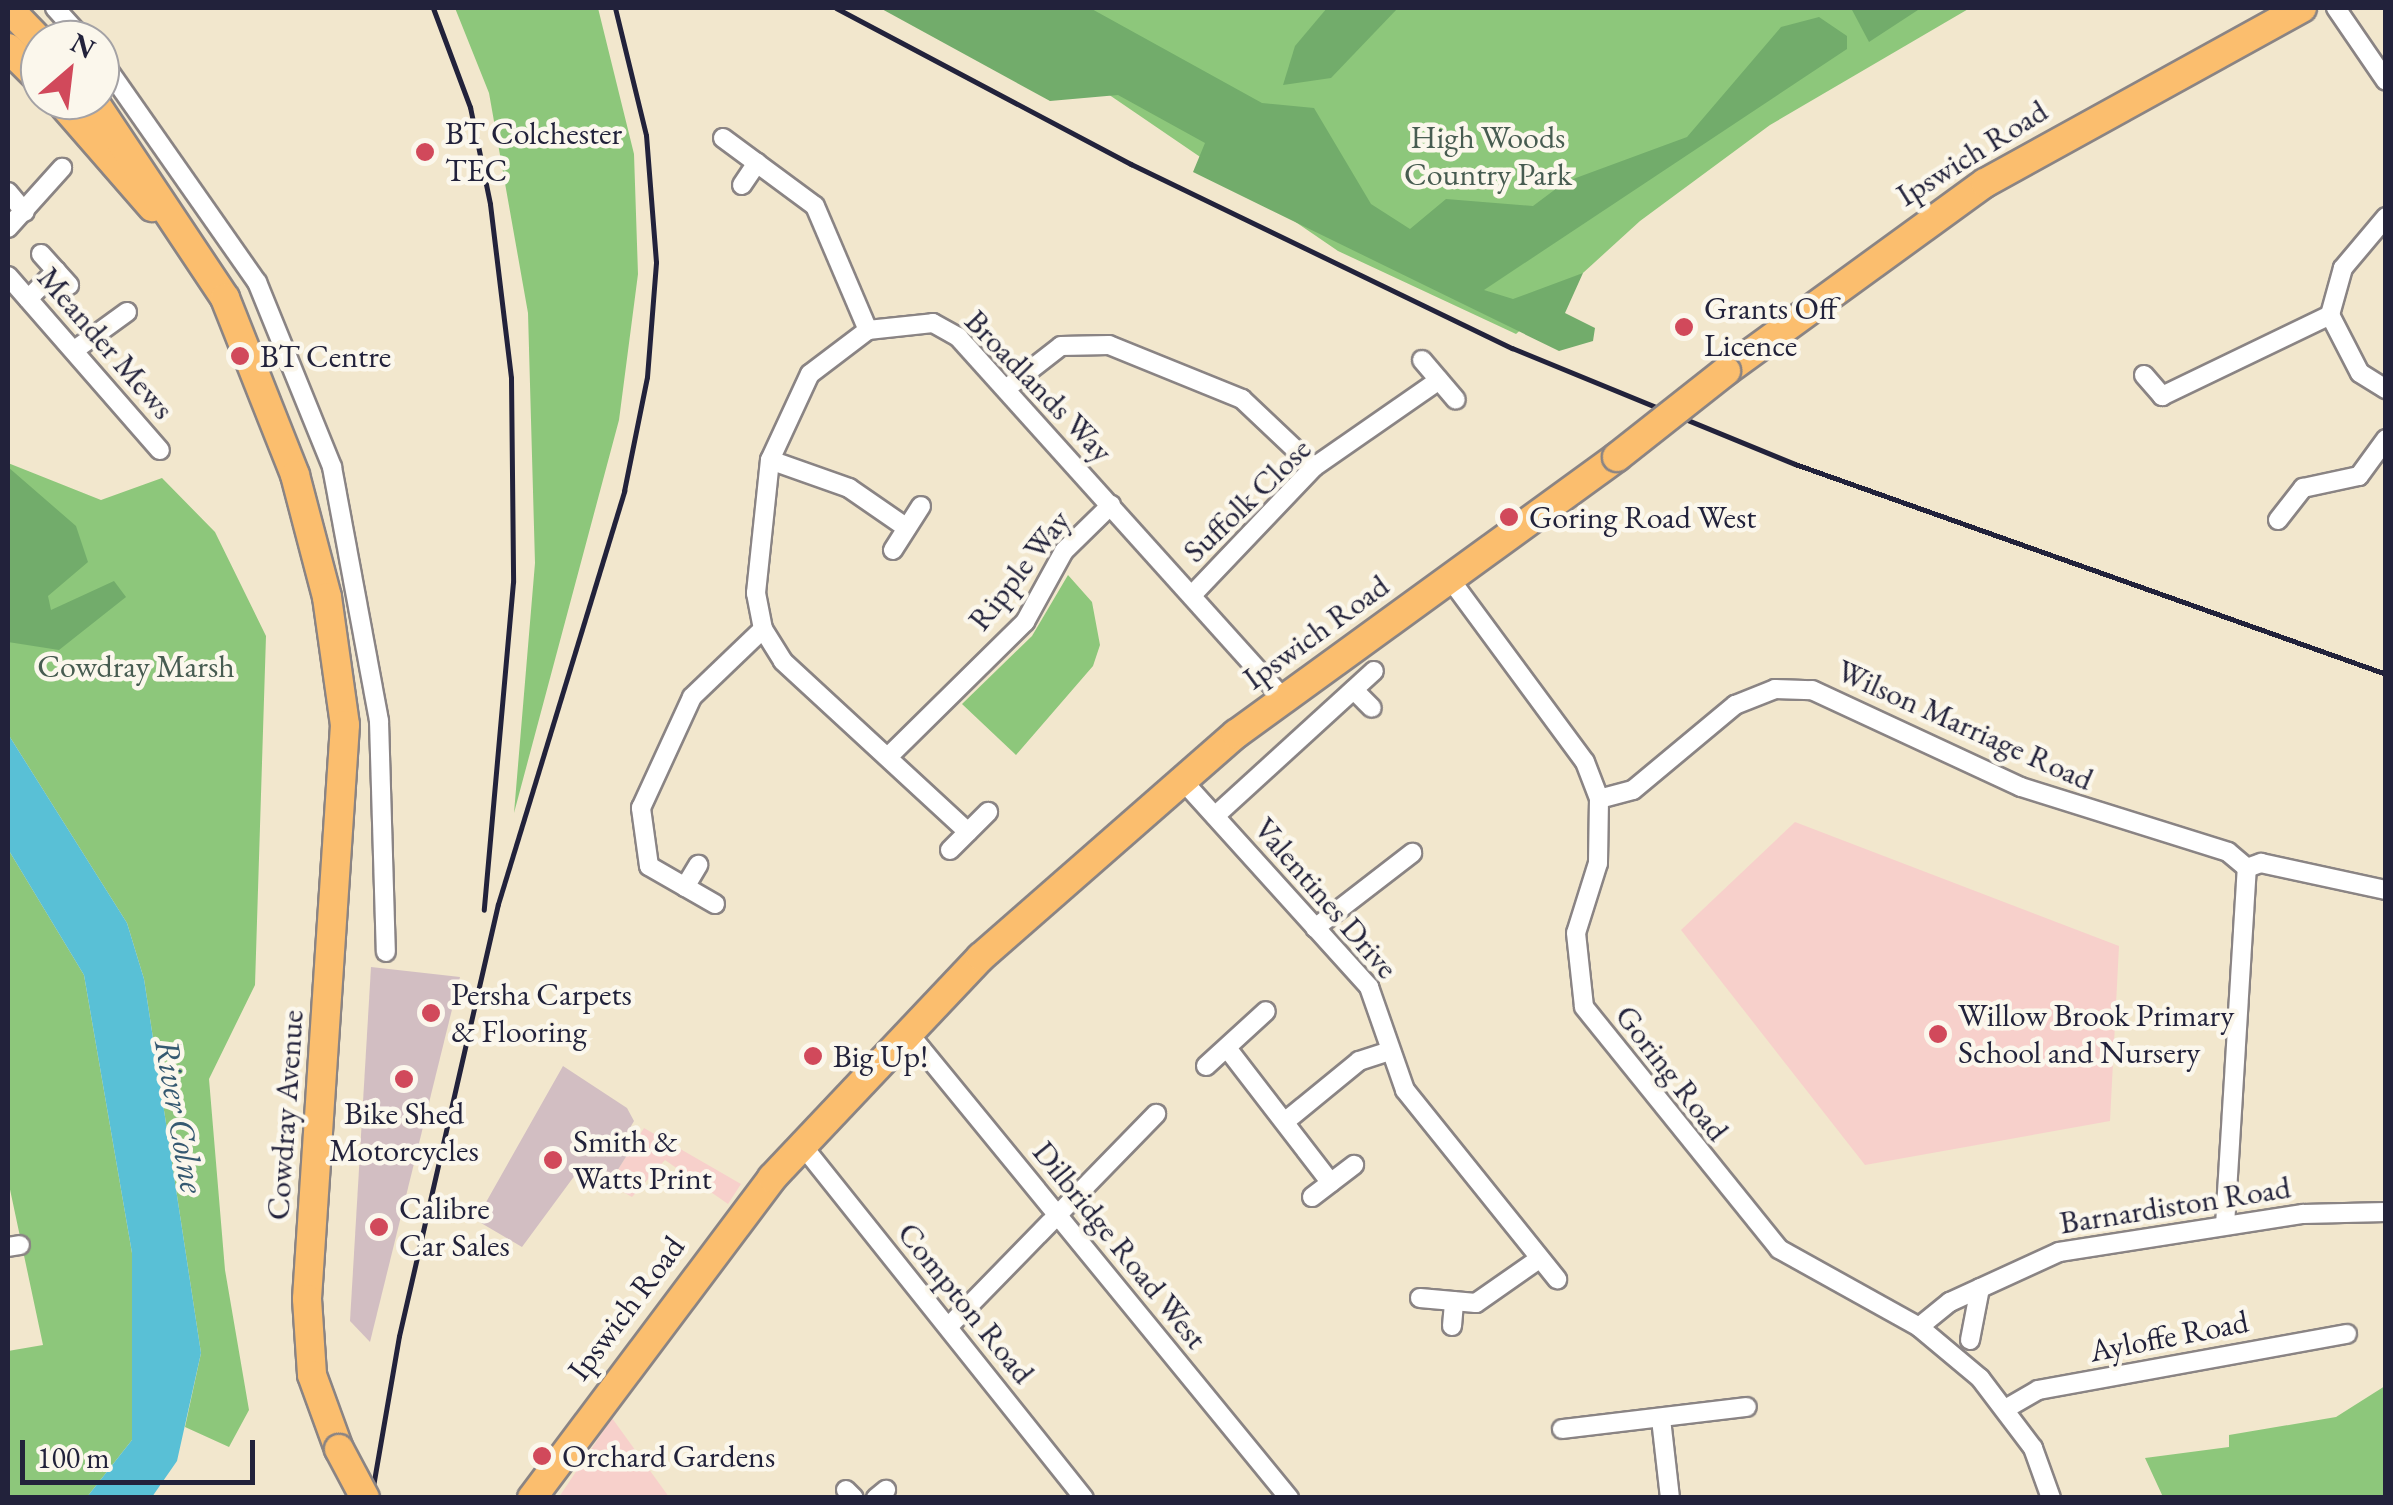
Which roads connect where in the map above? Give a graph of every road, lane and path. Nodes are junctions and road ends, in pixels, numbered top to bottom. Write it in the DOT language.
graph roads {
  1 [pos="2302,8"];
  2 [pos="2336,8"];
  3 [pos="2386,81"];
  4 [pos="120,85"];
  5 [pos="77,120"];
  6 [pos="107,120"];
  7 [pos="723,138"];
  8 [pos="757,163"];
  9 [pos="62,168"];
  10 [pos="742,185"];
  11 [pos="8,192"];
  12 [pos="204,200"];
  13 [pos="25,212"];
  14 [pos="2386,217"];
  15 [pos="180,221"];
  16 [pos="8,228"];
  17 [pos="40,254"];
  18 [pos="8,276"];
  19 [pos="257,282"];
  20 [pos="225,298"];
  21 [pos="28,299"];
  22 [pos="127,312"];
  23 [pos="2330,315"];
  24 [pos="868,330"];
  25 [pos="76,349"];
  26 [pos="1422,360"];
  27 [pos="2144,375"];
  28 [pos="1439,380"];
  29 [pos="1007,388"];
  30 [pos="2386,389"];
  31 [pos="1456,400"];
  32 [pos="2386,439"];
  33 [pos="160,450"];
  34 [pos="770,460"];
  35 [pos="1314,467"];
  36 [pos="1111,505"];
  37 [pos="921,506"];
  38 [pos="2278,520"];
  39 [pos="907,528"];
  40 [pos="893,550"];
  41 [pos="1450,580"];
  42 [pos="1194,593"];
  43 [pos="763,629"];
  44 [pos="1374,671"];
  45 [pos="1354,690"];
  46 [pos="1283,698"];
  47 [pos="1372,708"];
  48 [pos="379,721"];
  49 [pos="345,725"];
  50 [pos="890,756"];
  51 [pos="1183,781"];
  52 [pos="1599,799"];
  53 [pos="988,812"];
  54 [pos="1215,816"];
  55 [pos="968,832"];
  56 [pos="950,850"];
  57 [pos="1412,853"];
  58 [pos="698,865"];
  59 [pos="2246,868"];
  60 [pos="685,887"];
  61 [pos="2386,890"];
  62 [pos="715,904"];
  63 [pos="1314,928"];
  64 [pos="386,952"];
  65 [pos="1266,1011"];
  66 [pos="906,1030"];
  67 [pos="1227,1048"];
  68 [pos="1390,1051"];
  69 [pos="1206,1066"];
  70 [pos="1156,1114"];
  71 [pos="1287,1120"];
  72 [pos="802,1145"];
  73 [pos="1354,1166"];
  74 [pos="1331,1182"];
  75 [pos="1312,1197"];
  76 [pos="2386,1212"];
  77 [pos="1056,1216"];
  78 [pos="2225,1225"];
  79 [pos="1539,1259"];
  80 [pos="1557,1279"];
  81 [pos="1980,1288"];
  82 [pos="1420,1298"];
  83 [pos="1454,1301"];
  84 [pos="953,1322"];
  85 [pos="1452,1326"];
  86 [pos="1919,1327"];
  87 [pos="2346,1334"];
  88 [pos="1970,1340"];
  89 [pos="1747,1407"];
  90 [pos="2006,1408"];
  91 [pos="1661,1419"];
  92 [pos="1562,1428"];
  93 [pos="364,1498"];
  94 [pos="532,1498"];
  95 [pos="1084,1498"];
  96 [pos="1289,1498"];
  97 [pos="1670,1498"];
  98 [pos="2051,1498"];
  1 -- 41 [label="main road, Ipswich Road, bridge"];
  2 -- 3 [label="street"];
  4 -- 12 [label="street"];
  5 -- 20 [label="main road, Cowdray Avenue"];
  6 -- 15 [label="main road, Cowdray Avenue"];
  7 -- 8 [label="street"];
  8 -- 10 [label="street"];
  8 -- 24 [label="street"];
  9 -- 13 [label="street"];
  11 -- 13 [label="street"];
  12 -- 15 [label="street"];
  12 -- 19 [label="street"];
  13 -- 16 [label="street"];
  14 -- 23 [label="street"];
  15 -- 20 [label="main road, Cowdray Avenue"];
  17 -- 21 [label="street"];
  18 -- 21 [label="street, Meander Mews"];
  19 -- 20 [label="street"];
  19 -- 48 [label="street"];
  20 -- 49 [label="main road, Cowdray Avenue"];
  21 -- 25 [label="street, Meander Mews"];
  22 -- 25 [label="street"];
  23 -- 27 [label="street"];
  23 -- 30 [label="street"];
  24 -- 29 [label="street, Broadlands Way"];
  24 -- 34 [label="street"];
  25 -- 33 [label="street, Meander Mews"];
  26 -- 28 [label="street"];
  28 -- 31 [label="street"];
  28 -- 35 [label="street, Suffolk Close"];
  29 -- 35 [label="street"];
  29 -- 36 [label="street, Broadlands Way"];
  32 -- 38 [label="street"];
  34 -- 39 [label="street"];
  34 -- 43 [label="street"];
  35 -- 42 [label="street, Suffolk Close"];
  36 -- 42 [label="street, Broadlands Way"];
  36 -- 50 [label="street, Ripple Way"];
  37 -- 39 [label="street"];
  39 -- 40 [label="street"];
  41 -- 46 [label="main road, Ipswich Road"];
  41 -- 52 [label="street, Goring Road"];
  42 -- 46 [label="street, Broadlands Way"];
  43 -- 50 [label="street"];
  43 -- 60 [label="street"];
  44 -- 45 [label="street, Ipswich Road"];
  45 -- 47 [label="street"];
  45 -- 54 [label="street, Ipswich Road"];
  46 -- 51 [label="main road, Ipswich Road"];
  48 -- 49 [label="street"];
  48 -- 64 [label="street"];
  49 -- 93 [label="main road, Cowdray Avenue, bridge"];
  50 -- 55 [label="street"];
  51 -- 54 [label="street, Valentines Drive"];
  51 -- 66 [label="main road, Ipswich Road"];
  52 -- 59 [label="street, Wilson Marriage Road"];
  52 -- 86 [label="street, Goring Road"];
  53 -- 55 [label="street"];
  54 -- 63 [label="street, Valentines Drive"];
  55 -- 56 [label="street"];
  57 -- 63 [label="street"];
  58 -- 60 [label="street"];
  59 -- 61 [label="street, Wilson Marriage Road"];
  59 -- 78 [label="street"];
  60 -- 62 [label="street"];
  63 -- 68 [label="street, Valentines Drive"];
  65 -- 67 [label="street"];
  66 -- 72 [label="main road, Ipswich Road"];
  66 -- 77 [label="street, Dilbridge Road West"];
  67 -- 69 [label="street"];
  67 -- 71 [label="street"];
  68 -- 71 [label="street"];
  68 -- 79 [label="street, Valentines Drive"];
  70 -- 77 [label="street"];
  71 -- 74 [label="street"];
  72 -- 94 [label="main road, Ipswich Road"];
  72 -- 95 [label="street, Compton Road"];
  73 -- 74 [label="street"];
  74 -- 75 [label="street"];
  76 -- 78 [label="street, Barnardiston Road"];
  77 -- 84 [label="street"];
  77 -- 96 [label="street, Dilbridge Road West"];
  78 -- 81 [label="street, Barnardiston Road"];
  79 -- 80 [label="street, Valentines Drive"];
  79 -- 83 [label="street"];
  81 -- 86 [label="street, Barnardiston Road"];
  81 -- 88 [label="street"];
  82 -- 83 [label="street"];
  83 -- 85 [label="street"];
  86 -- 90 [label="street, Goring Road"];
  87 -- 90 [label="street, Ayloffe Road"];
  89 -- 91 [label="street"];
  90 -- 98 [label="street, Goring Road"];
  91 -- 92 [label="street"];
  91 -- 97 [label="street"];
}
